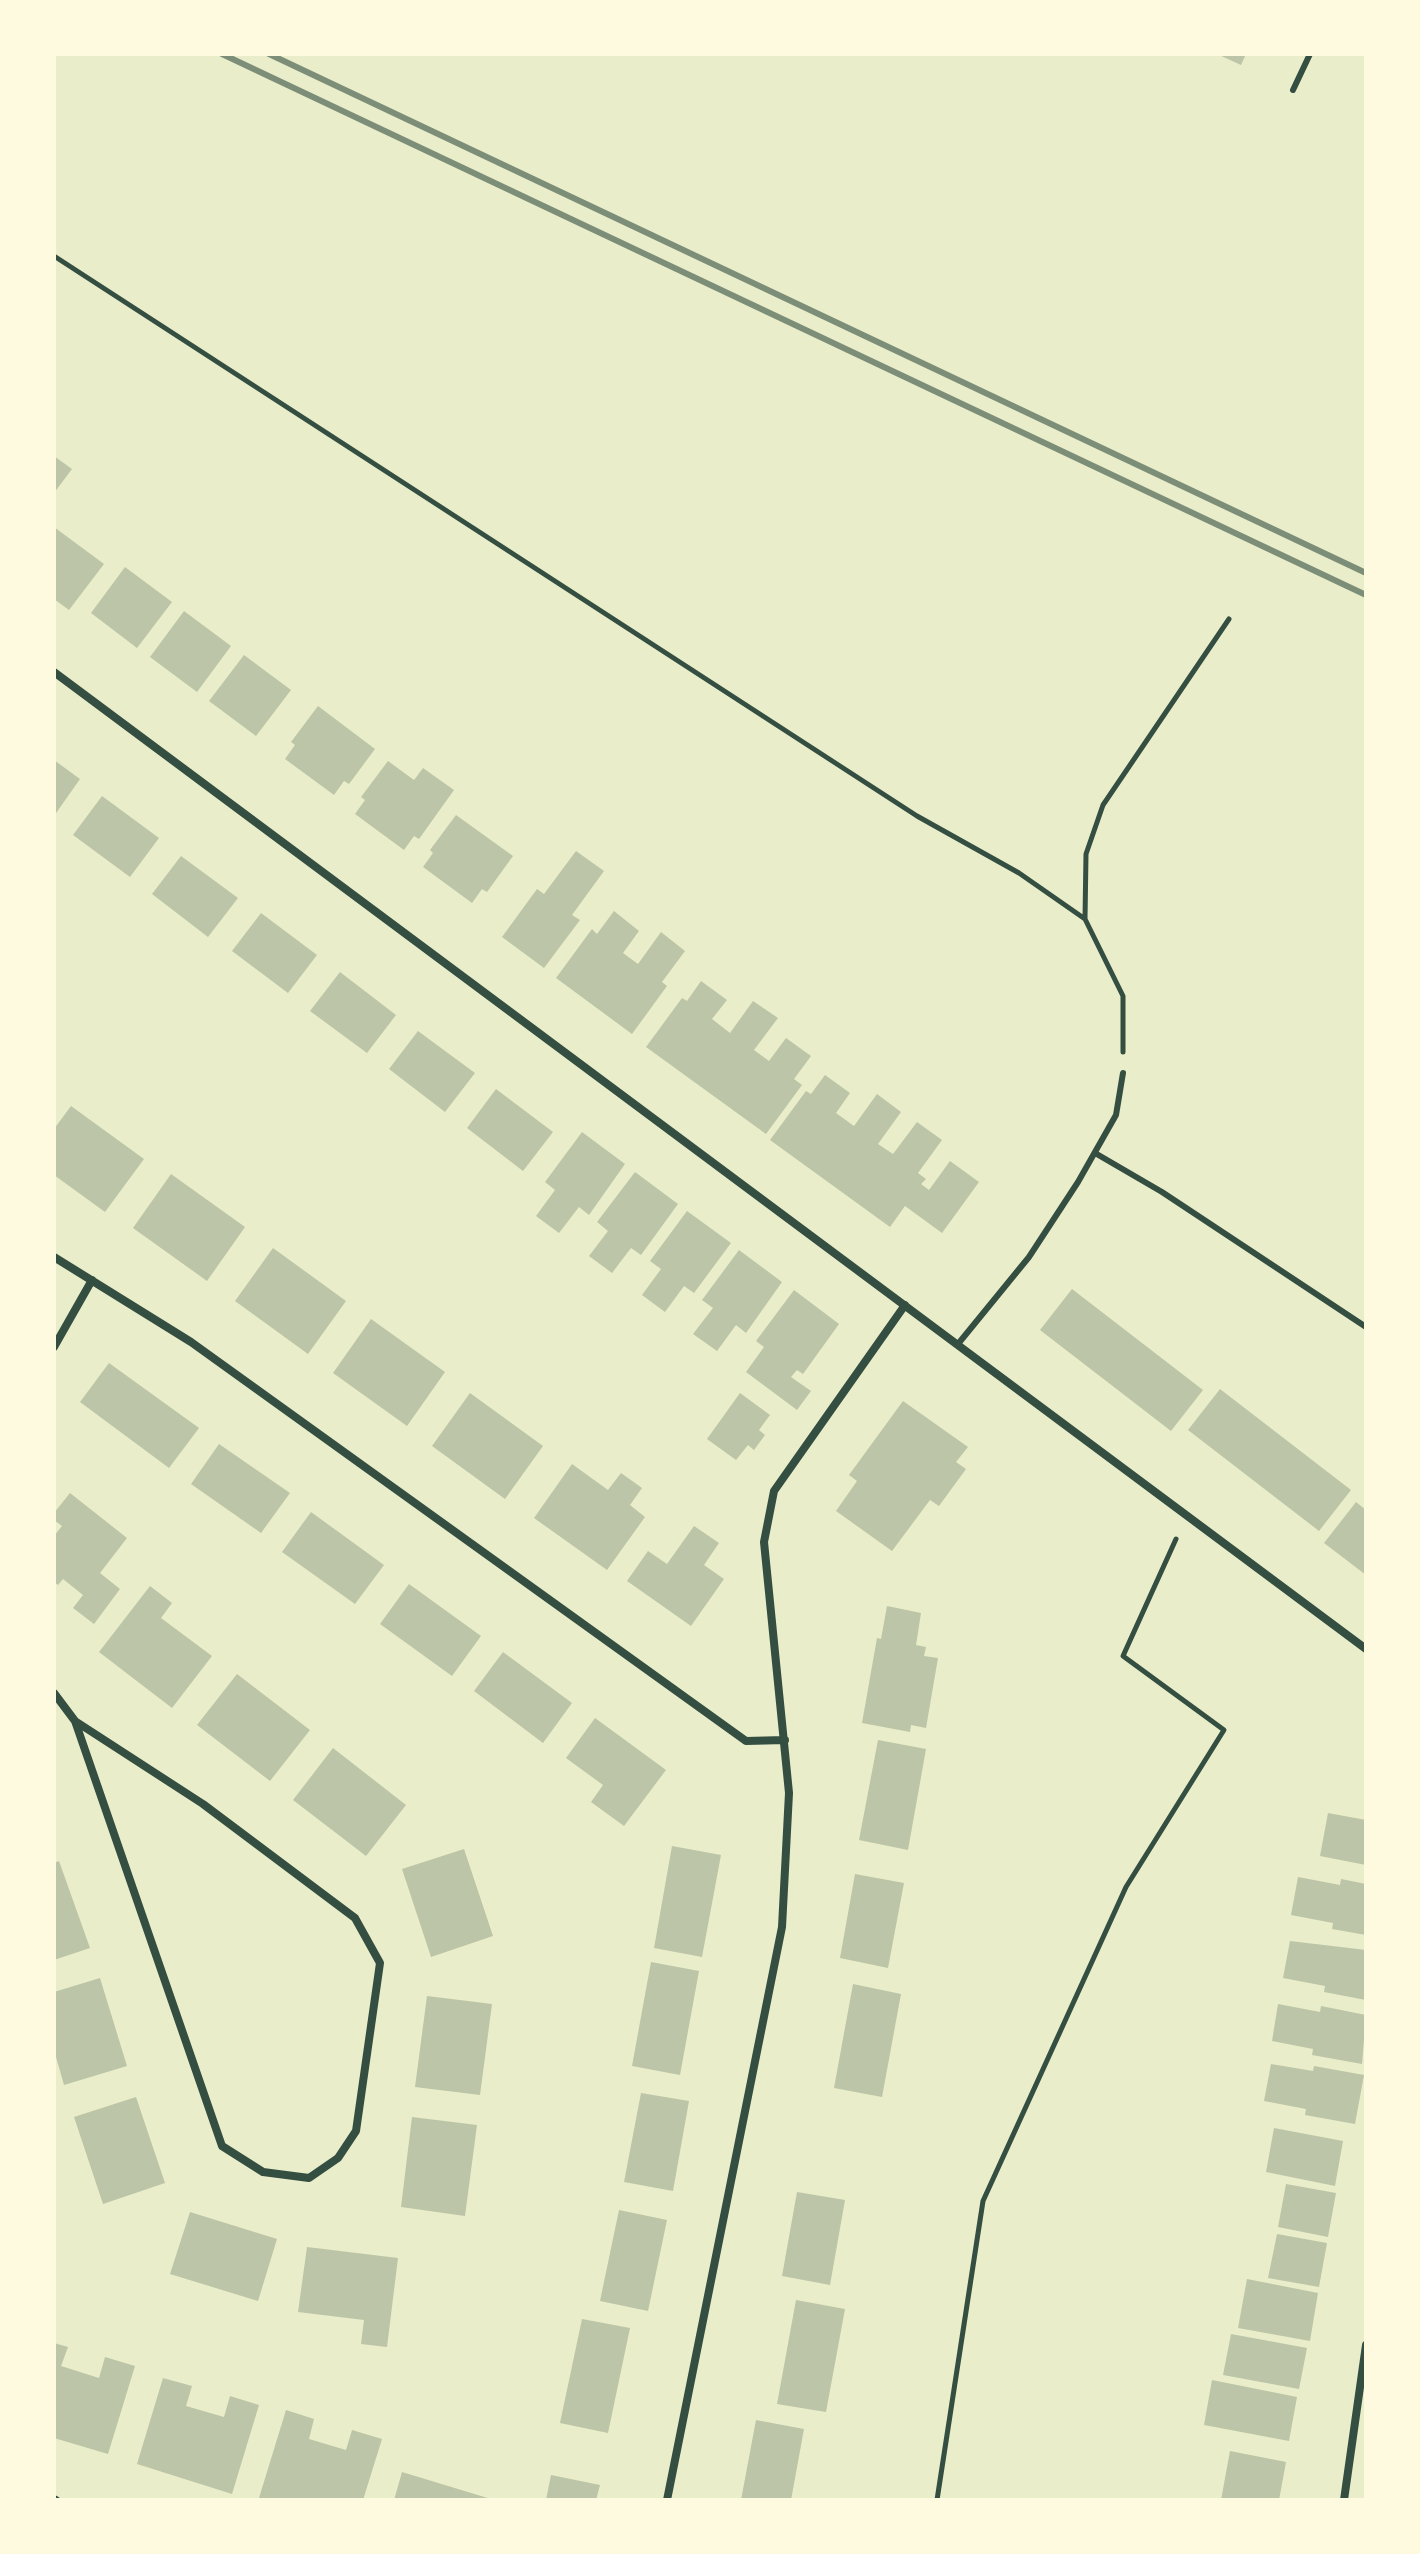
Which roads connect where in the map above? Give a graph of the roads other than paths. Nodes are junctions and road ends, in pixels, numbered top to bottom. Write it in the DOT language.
graph roads {
  1 [pos="1310,54"];
  2 [pos="1293,90"];
  3 [pos="54,672"];
  4 [pos="1123,1073"];
  5 [pos="1095,1153"];
  6 [pos="54,1257"];
  7 [pos="92,1280"];
  8 [pos="905,1305"];
  9 [pos="1366,1327"];
  10 [pos="958,1344"];
  11 [pos="54,1347"];
  12 [pos="1366,1649"];
  13 [pos="54,1693"];
  14 [pos="75,1721"];
  15 [pos="785,1740"];
  16 [pos="1366,2345"];
  17 [pos="667,2500"];
  18 [pos="1344,2500"];
  1 -- 2 [label="lane"];
  3 -- 8 [label="street"];
  4 -- 5 [label="lane"];
  5 -- 9 [label="lane"];
  5 -- 10 [label="lane"];
  6 -- 7 [label="street"];
  7 -- 11 [label="street"];
  7 -- 15 [label="street"];
  8 -- 10 [label="street"];
  8 -- 15 [label="street"];
  10 -- 12 [label="street"];
  13 -- 14 [label="street"];
  14 -- 14 [label="street"];
  15 -- 17 [label="street"];
  16 -- 18 [label="street"];
}
